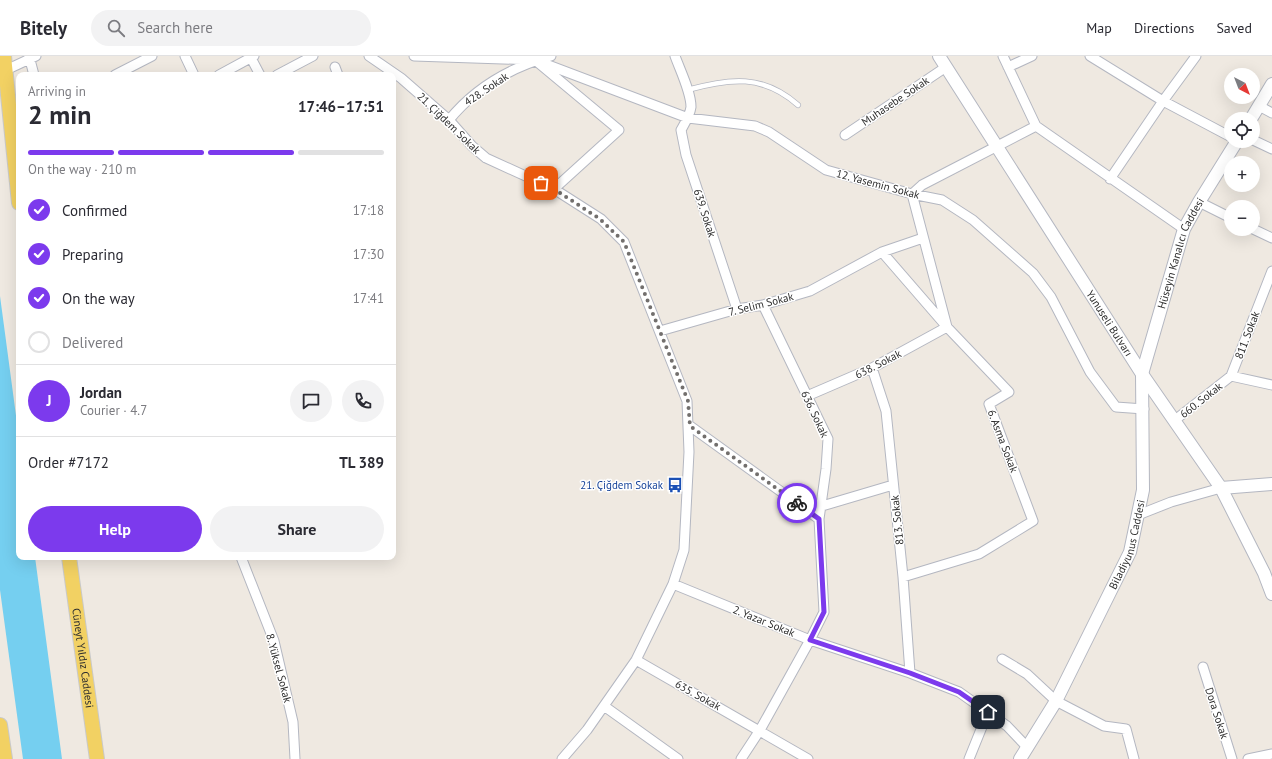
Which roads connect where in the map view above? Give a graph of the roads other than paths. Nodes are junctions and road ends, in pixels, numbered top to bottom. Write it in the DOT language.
graph roads {
  1 [pos="4,56"];
  2 [pos="152,56"];
  3 [pos="185,56"];
  4 [pos="313,56"];
  5 [pos="369,56"];
  6 [pos="414,56"];
  7 [pos="422,56"];
  8 [pos="551,56"];
  9 [pos="675,56"];
  10 [pos="939,56"];
  11 [pos="1002,56"];
  12 [pos="1032,56"];
  13 [pos="1090,56"];
  14 [pos="1196,56"];
  15 [pos="31,57"];
  16 [pos="253,57"];
  17 [pos="536,58"];
  18 [pos="946,67"];
  19 [pos="1008,67"];
  20 [pos="6,70"];
  21 [pos="133,71"];
  22 [pos="34,72"];
  23 [pos="193,72"];
  24 [pos="225,72"];
  25 [pos="259,72"];
  26 [pos="283,72"];
  27 [pos="388,72"];
  28 [pos="397,80"];
  29 [pos="1272,84"];
  30 [pos="687,90"];
  31 [pos="1163,101"];
  32 [pos="798,105"];
  33 [pos="1259,106"];
  34 [pos="1255,112"];
  35 [pos="1272,113"];
  36 [pos="688,118"];
  37 [pos="449,120"];
  38 [pos="1036,126"];
  39 [pos="1224,133"];
  40 [pos="845,135"];
  41 [pos="1260,143"];
  42 [pos="997,146"];
  43 [pos="1233,148"];
  44 [pos="1272,149"];
  45 [pos="16,172"];
  46 [pos="1110,179"];
  47 [pos="554,189"];
  48 [pos="912,194"];
  49 [pos="1199,202"];
  50 [pos="1224,214"];
  51 [pos="1184,229"];
  52 [pos="1260,232"];
  53 [pos="923,238"];
  54 [pos="1272,238"];
  55 [pos="882,252"];
  56 [pos="1272,271"];
  57 [pos="763,305"];
  58 [pos="737,309"];
  59 [pos="947,327"];
  60 [pos="660,331"];
  61 [pos="872,368"];
  62 [pos="1142,374"];
  63 [pos="1231,376"];
  64 [pos="1272,384"];
  65 [pos="807,396"];
  66 [pos="1144,409"];
  67 [pos="1175,420"];
  68 [pos="690,426"];
  69 [pos="1272,484"];
  70 [pos="893,485"];
  71 [pos="1221,488"];
  72 [pos="822,506"];
  73 [pos="1138,515"];
  74 [pos="819,519"];
  75 [pos="69,560"];
  76 [pos="241,560"];
  77 [pos="1268,573"];
  78 [pos="903,577"];
  79 [pos="673,584"];
  80 [pos="1272,594"];
  81 [pos="810,640"];
  82 [pos="636,660"];
  83 [pos="1002,660"];
  84 [pos="1203,667"];
  85 [pos="910,673"];
  86 [pos="1056,701"];
  87 [pos="604,706"];
  88 [pos="988,712"];
  89 [pos="0,724"];
  90 [pos="760,730"];
  91 [pos="1028,748"];
  92 [pos="1272,754"];
  93 [pos="5,759"];
  94 [pos="97,759"];
  95 [pos="295,759"];
  96 [pos="562,759"];
  97 [pos="678,759"];
  98 [pos="741,759"];
  99 [pos="808,759"];
  100 [pos="968,759"];
  101 [pos="1020,759"];
  102 [pos="1134,759"];
  103 [pos="1232,759"];
  104 [pos="1248,759"];
  1 -- 20 [label="main road"];
  2 -- 21 [label="street"];
  3 -- 23 [label="street"];
  4 -- 26 [label="street"];
  5 -- 27 [label="street, 21. Çiğdem Sokak"];
  6 -- 7 [label="street"];
  7 -- 17 [label="street"];
  8 -- 17 [label="street, 428. Sokak"];
  9 -- 30 [label="street, 639. Sokak"];
  10 -- 18 [label="main road, Yunuseli Bulvarı"];
  11 -- 19 [label="street"];
  12 -- 19 [label="street"];
  13 -- 31 [label="street"];
  14 -- 31 [label="street"];
  15 -- 20 [label="street"];
  15 -- 22 [label="street"];
  16 -- 24 [label="street"];
  16 -- 25 [label="street"];
  17 -- 36 [label="street, 12. Yasemin Sokak"];
  17 -- 37 [label="street, 428. Sokak"];
  17 -- 47 [label="street"];
  18 -- 40 [label="street, Muhasebe Sokak"];
  18 -- 42 [label="main road, Yunuseli Bulvarı"];
  19 -- 38 [label="street"];
  20 -- 45 [label="main road"];
  28 -- 37 [label="street, 21. Çiğdem Sokak"];
  29 -- 33 [label="main road"];
  30 -- 32 [label="lane"];
  30 -- 36 [label="street, 639. Sokak"];
  31 -- 39 [label="street"];
  31 -- 46 [label="street"];
  33 -- 34 [label="main road"];
  33 -- 35 [label="street"];
  36 -- 48 [label="street, 12. Yasemin Sokak"];
  36 -- 58 [label="street, 639. Sokak"];
  37 -- 47 [label="street, 21. Çiğdem Sokak"];
  38 -- 42 [label="street"];
  38 -- 46 [label="street"];
  41 -- 44 [label="street"];
  42 -- 48 [label="street"];
  42 -- 62 [label="main road, Yunuseli Bulvarı"];
  43 -- 49 [label="main road, Hüseyin Kanalıcı Caddesi"];
  46 -- 51 [label="street"];
  47 -- 60 [label="street, 21. Çiğdem Sokak"];
  48 -- 53 [label="street"];
  48 -- 66 [label="street, 12. Yasemin Sokak"];
  49 -- 50 [label="street"];
  49 -- 51 [label="main road, Hüseyin Kanalıcı Caddesi"];
  51 -- 62 [label="main road, Hüseyin Kanalıcı Caddesi"];
  52 -- 54 [label="street"];
  53 -- 55 [label="street, 7. Selim Sokak"];
  53 -- 59 [label="street"];
  55 -- 57 [label="street, 7. Selim Sokak"];
  55 -- 59 [label="street, 6. Asma Sokak"];
  56 -- 63 [label="street, 811. Sokak"];
  57 -- 58 [label="street, 7. Selim Sokak"];
  57 -- 65 [label="street, 636. Sokak"];
  58 -- 60 [label="street, 7. Selim Sokak"];
  59 -- 61 [label="street, 638. Sokak"];
  59 -- 78 [label="street, 6. Asma Sokak"];
  60 -- 68 [label="street, 21. Çiğdem Sokak"];
  61 -- 65 [label="street, 638. Sokak"];
  61 -- 70 [label="street, 813. Sokak"];
  62 -- 66 [label="main road, Biladiyunus Caddesi"];
  62 -- 67 [label="main road, Yunuseli Bulvarı"];
  63 -- 64 [label="street, 660. Sokak"];
  63 -- 67 [label="street, 660. Sokak"];
  65 -- 72 [label="street, 636. Sokak"];
  66 -- 73 [label="main road, Biladiyunus Caddesi"];
  67 -- 71 [label="main road, Yunuseli Bulvarı"];
  68 -- 74 [label="street"];
  68 -- 79 [label="street, 21. Çiğdem Sokak"];
  69 -- 71 [label="main road"];
  70 -- 72 [label="street"];
  70 -- 78 [label="street, 813. Sokak"];
  71 -- 73 [label="street"];
  71 -- 77 [label="main road, Yunuseli Bulvarı"];
  72 -- 74 [label="street, 636. Sokak"];
  73 -- 86 [label="main road, Biladiyunus Caddesi"];
  74 -- 81 [label="street, 636. Sokak"];
  75 -- 94 [label="main road, Cüneyt Yıldız Caddesi"];
  76 -- 95 [label="street, 8. Yüksel Sokak"];
  77 -- 80 [label="main road, Yunuseli Bulvarı"];
  78 -- 85 [label="street, 813. Sokak"];
  79 -- 81 [label="street, 2. Yazar Sokak"];
  79 -- 82 [label="street, 21. Çiğdem Sokak"];
  81 -- 85 [label="street, 2. Yazar Sokak"];
  81 -- 90 [label="street, 636. Sokak"];
  82 -- 87 [label="street, 21. Çiğdem Sokak"];
  82 -- 90 [label="street, 635. Sokak"];
  83 -- 86 [label="street"];
  84 -- 103 [label="street, Dora Sokak"];
  85 -- 88 [label="street, 2. Yazar Sokak"];
  86 -- 91 [label="main road, Biladiyunus Caddesi"];
  86 -- 102 [label="street"];
  87 -- 96 [label="street, 21. Çiğdem Sokak"];
  87 -- 97 [label="street"];
  88 -- 91 [label="street, 2. Yazar Sokak"];
  88 -- 100 [label="street"];
  89 -- 93 [label="main road"];
  90 -- 98 [label="street"];
  90 -- 99 [label="street, 635. Sokak"];
  91 -- 101 [label="main road, Biladiyunus Caddesi"];
  92 -- 104 [label="street"];
}
